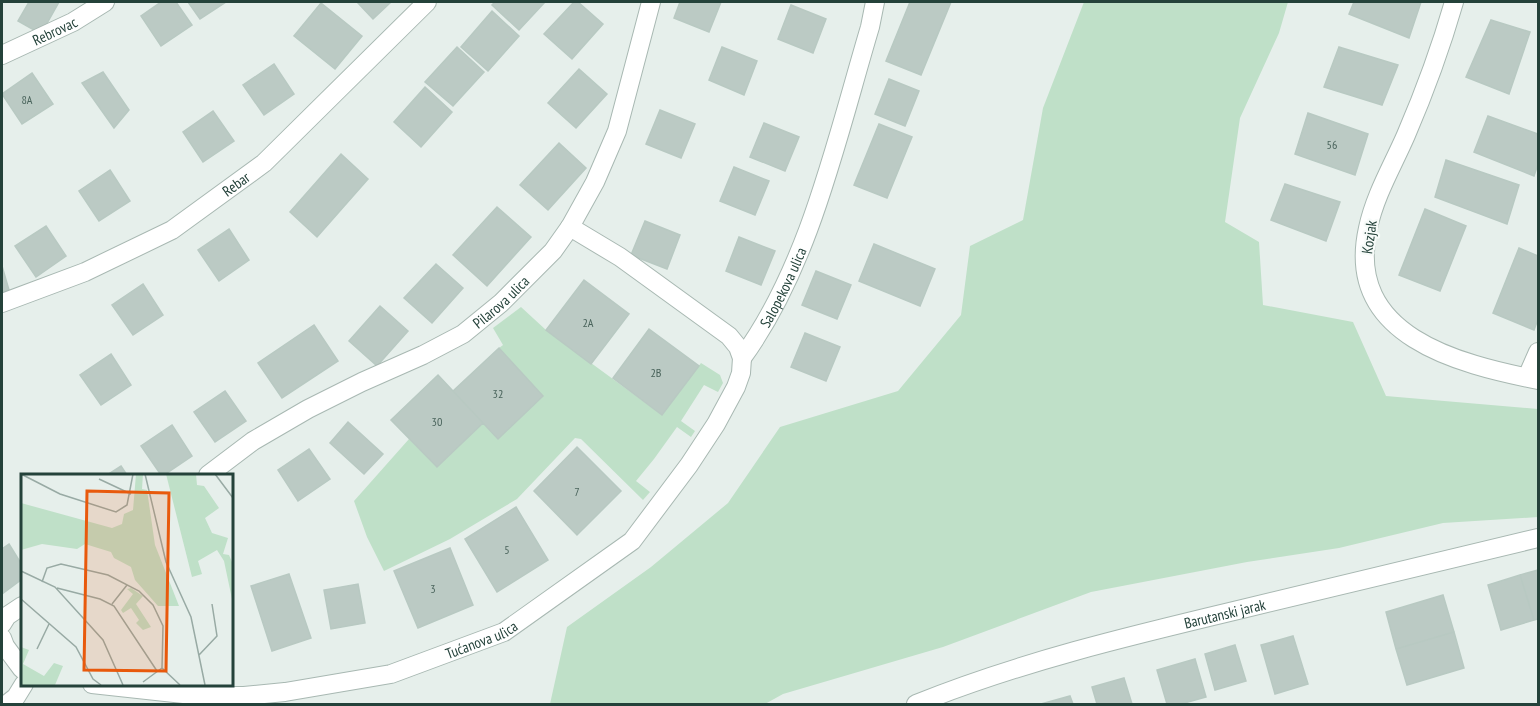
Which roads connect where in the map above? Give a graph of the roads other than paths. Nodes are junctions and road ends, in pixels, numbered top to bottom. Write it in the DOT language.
graph roads {
  1 [pos="105,2"];
  2 [pos="427,2"];
  3 [pos="651,2"];
  4 [pos="875,2"];
  5 [pos="1454,2"];
  6 [pos="2,55"];
  7 [pos="570,228"];
  8 [pos="2,303"];
  9 [pos="1539,352"];
  10 [pos="742,358"];
  11 [pos="1533,379"];
  12 [pos="209,474"];
  13 [pos="1539,538"];
  14 [pos="21,607"];
  15 [pos="2,624"];
  16 [pos="2,638"];
  17 [pos="21,668"];
  18 [pos="23,685"];
  19 [pos="101,685"];
  20 [pos="7,705"];
  21 [pos="916,705"];
  1 -- 6 [label="street, Rebrovac"];
  2 -- 8 [label="street, Rebar"];
  3 -- 7 [label="street, Pilarova ulica"];
  4 -- 10 [label="street, Salopekova ulica"];
  5 -- 11 [label="street, Kozjak"];
  7 -- 10 [label="street"];
  7 -- 12 [label="street, Pilarova ulica"];
  9 -- 11 [label="street"];
  10 -- 19 [label="street, Tućanova ulica"];
  13 -- 21 [label="street, Barutanski jarak"];
  14 -- 15 [label="street"];
  16 -- 17 [label="street"];
  18 -- 20 [label="street"];
}
